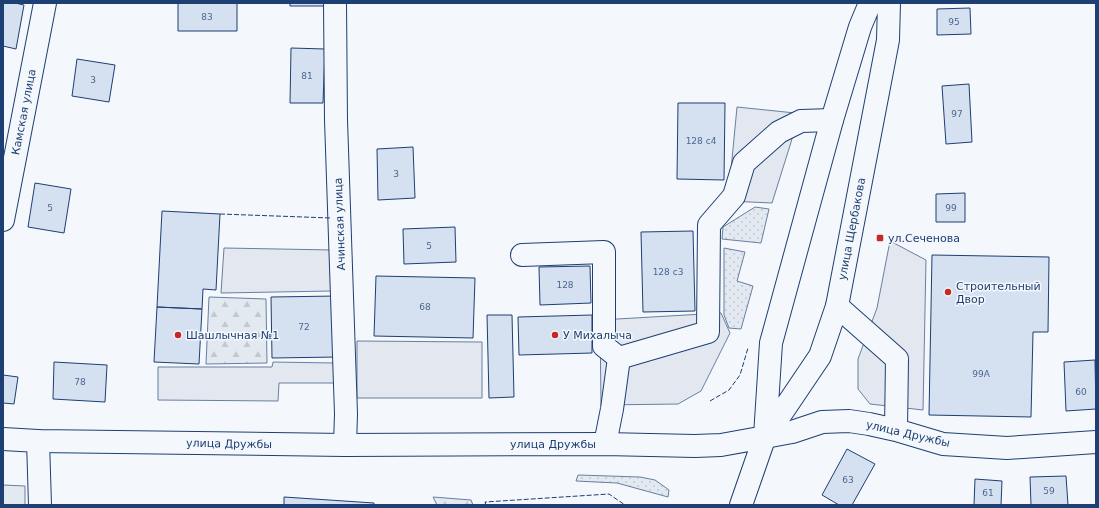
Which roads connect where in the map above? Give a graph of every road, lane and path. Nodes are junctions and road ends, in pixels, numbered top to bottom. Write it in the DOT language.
graph roads {
  1 [pos="45,3"];
  2 [pos="335,3"];
  3 [pos="870,3"];
  4 [pos="889,3"];
  5 [pos="832,120"];
  6 [pos="3,220"];
  7 [pos="522,255"];
  8 [pos="837,306"];
  9 [pos="619,358"];
  10 [pos="896,430"];
  11 [pos="765,437"];
  12 [pos="3,439"];
  13 [pos="38,441"];
  14 [pos="1096,442"];
  15 [pos="605,444"];
  16 [pos="345,446"];
  17 [pos="40,505"];
  18 [pos="741,505"];
  1 -- 6 [label="main road, Камская улица"];
  2 -- 16 [label="main road, Ачинская улица"];
  3 -- 5 [label="main road, улица Щербакова"];
  4 -- 8 [label="main road, улица Щербакова"];
  5 -- 9 [label="main road"];
  5 -- 11 [label="main road, улица Щербакова"];
  7 -- 9 [label="main road"];
  8 -- 10 [label="main road"];
  8 -- 11 [label="main road, улица Щербакова"];
  9 -- 15 [label="main road"];
  10 -- 11 [label="main road, улица Дружбы"];
  10 -- 14 [label="main road, улица Дружбы"];
  11 -- 15 [label="main road, улица Дружбы"];
  11 -- 18 [label="main road, улица Щербакова"];
  12 -- 13 [label="main road, улица Дружбы"];
  13 -- 16 [label="main road, улица Дружбы"];
  13 -- 17 [label="main road"];
  15 -- 16 [label="main road, улица Дружбы"];
}
